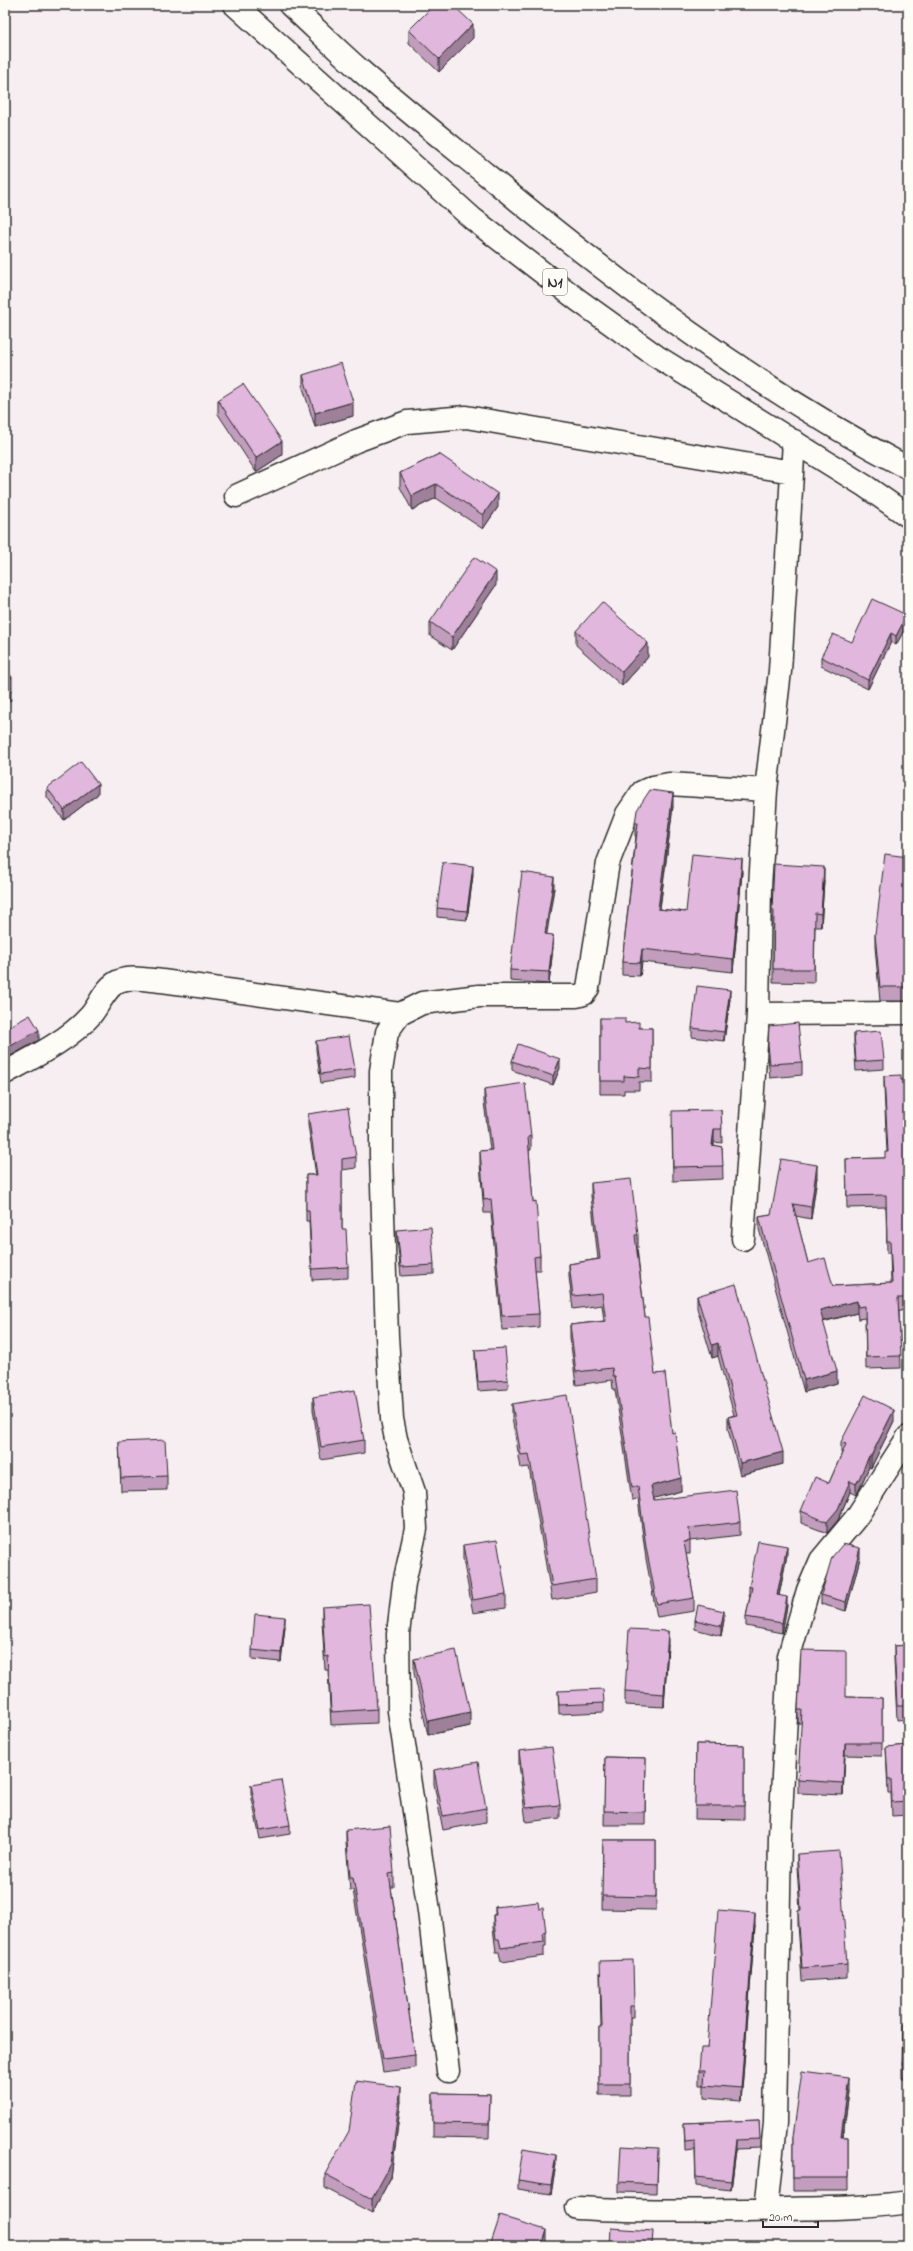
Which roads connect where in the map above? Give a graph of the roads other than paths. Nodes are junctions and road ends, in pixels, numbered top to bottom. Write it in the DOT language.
graph roads {
  1 [pos="235,5"];
  2 [pos="290,5"];
  3 [pos="794,441"];
  4 [pos="908,468"];
  5 [pos="792,472"];
  6 [pos="236,496"];
  7 [pos="908,516"];
  8 [pos="766,790"];
  9 [pos="908,1013"];
  10 [pos="400,1014"];
  11 [pos="758,1014"];
  12 [pos="5,1073"];
  13 [pos="743,1240"];
  14 [pos="908,1437"];
  15 [pos="448,2071"];
  16 [pos="908,2202"];
  17 [pos="577,2208"];
  18 [pos="766,2210"];
  1 -- 3 [label="street, N1"];
  2 -- 4 [label="street, N1"];
  3 -- 5 [label="street"];
  3 -- 7 [label="street, N1"];
  5 -- 6 [label="street"];
  5 -- 8 [label="street"];
  8 -- 10 [label="street"];
  8 -- 11 [label="street"];
  9 -- 11 [label="street"];
  10 -- 12 [label="street"];
  10 -- 15 [label="street"];
  11 -- 13 [label="street"];
  14 -- 18 [label="street"];
  16 -- 18 [label="street"];
  17 -- 18 [label="street"];
}
